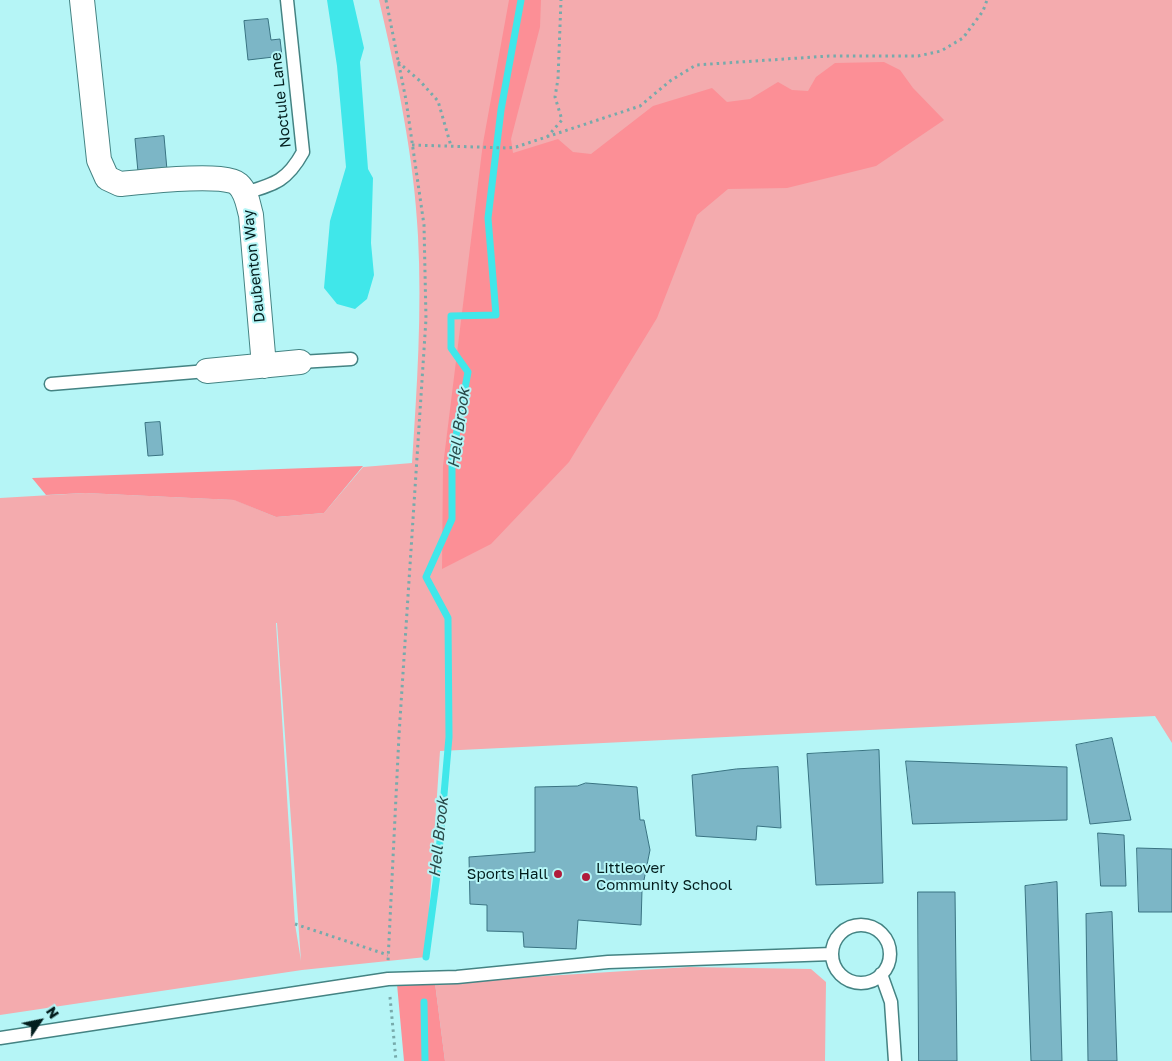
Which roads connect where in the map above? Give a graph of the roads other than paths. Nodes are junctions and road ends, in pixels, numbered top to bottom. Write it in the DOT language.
graph roads {
  1 [pos="82,0"];
  2 [pos="287,0"];
  3 [pos="245,193"];
  4 [pos="351,359"];
  5 [pos="300,362"];
  6 [pos="264,366"];
  7 [pos="207,371"];
  8 [pos="51,384"];
  9 [pos="832,954"];
  10 [pos="881,974"];
  11 [pos="0,1038"];
  12 [pos="895,1061"];
  1 -- 3 [label="street, Daubenton Way"];
  2 -- 3 [label="lane, Noctule Lane"];
  3 -- 6 [label="street, Daubenton Way"];
  4 -- 5 [label="lane"];
  5 -- 6 [label="street"];
  6 -- 7 [label="street"];
  7 -- 8 [label="lane"];
  9 -- 10 [label="lane"];
  9 -- 10 [label="lane"];
  9 -- 11 [label="lane"];
  10 -- 12 [label="lane"];
}
